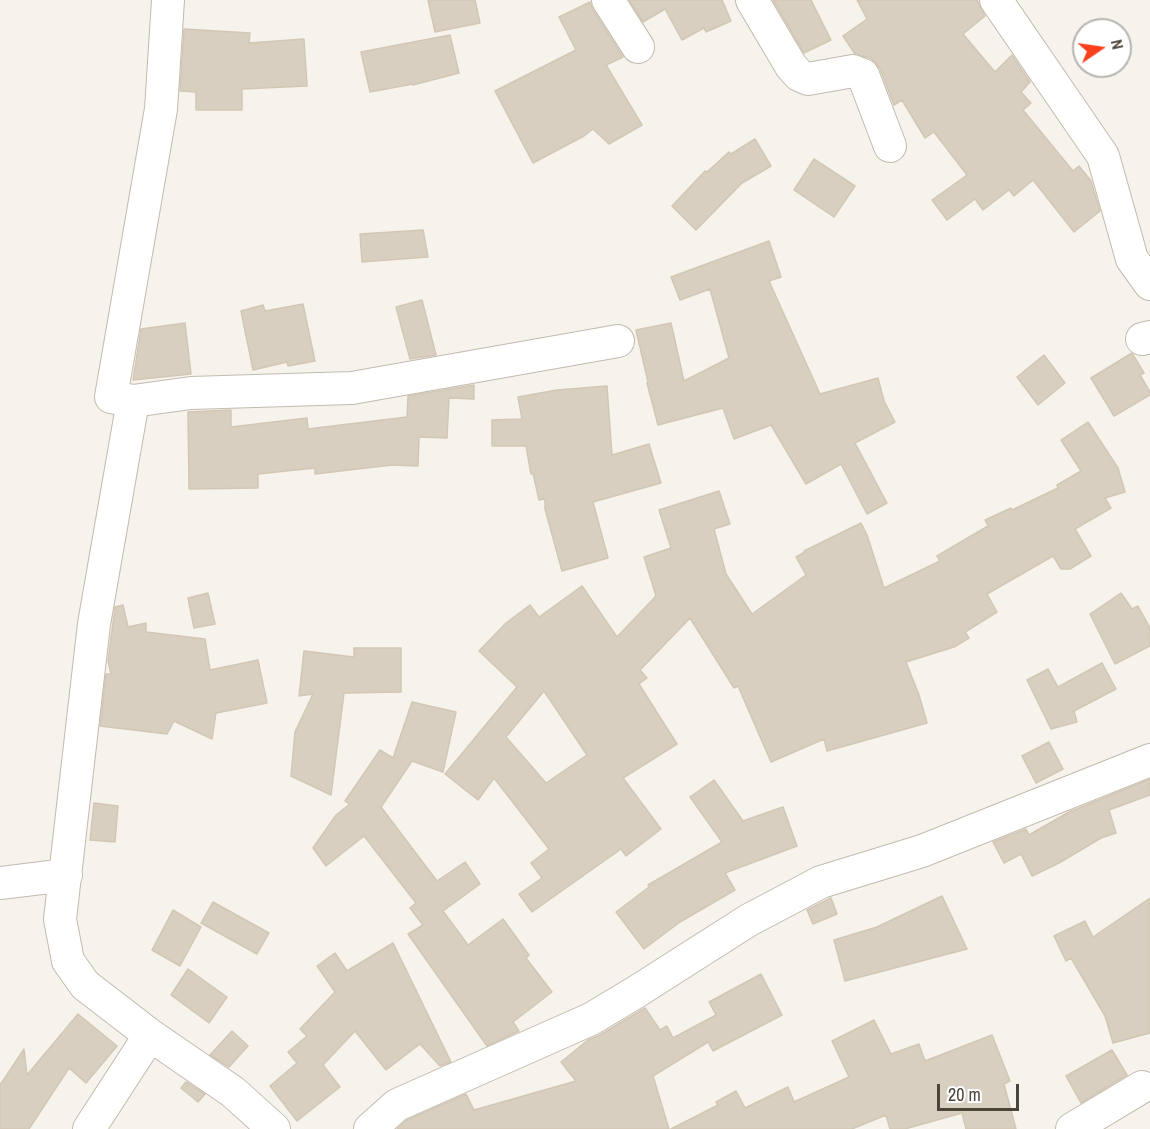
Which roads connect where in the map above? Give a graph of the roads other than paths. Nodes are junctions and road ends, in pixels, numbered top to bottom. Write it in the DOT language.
graph roads {
  1 [pos="168,0"];
  2 [pos="608,0"];
  3 [pos="752,0"];
  4 [pos="996,0"];
  5 [pos="638,47"];
  6 [pos="890,146"];
  7 [pos="1150,284"];
  8 [pos="618,341"];
  9 [pos="132,401"];
  10 [pos="1150,760"];
  11 [pos="66,875"];
  12 [pos="0,884"];
  13 [pos="150,1035"];
  14 [pos="1142,1087"];
  15 [pos="89,1129"];
  16 [pos="274,1129"];
  17 [pos="370,1129"];
  18 [pos="1072,1129"];
  1 -- 9 [label="street"];
  2 -- 5 [label="street"];
  3 -- 6 [label="street"];
  4 -- 7 [label="street"];
  8 -- 9 [label="street"];
  9 -- 11 [label="street"];
  10 -- 17 [label="street"];
  11 -- 12 [label="street"];
  11 -- 13 [label="street"];
  13 -- 15 [label="street"];
  13 -- 16 [label="street"];
  14 -- 18 [label="street"];
}
